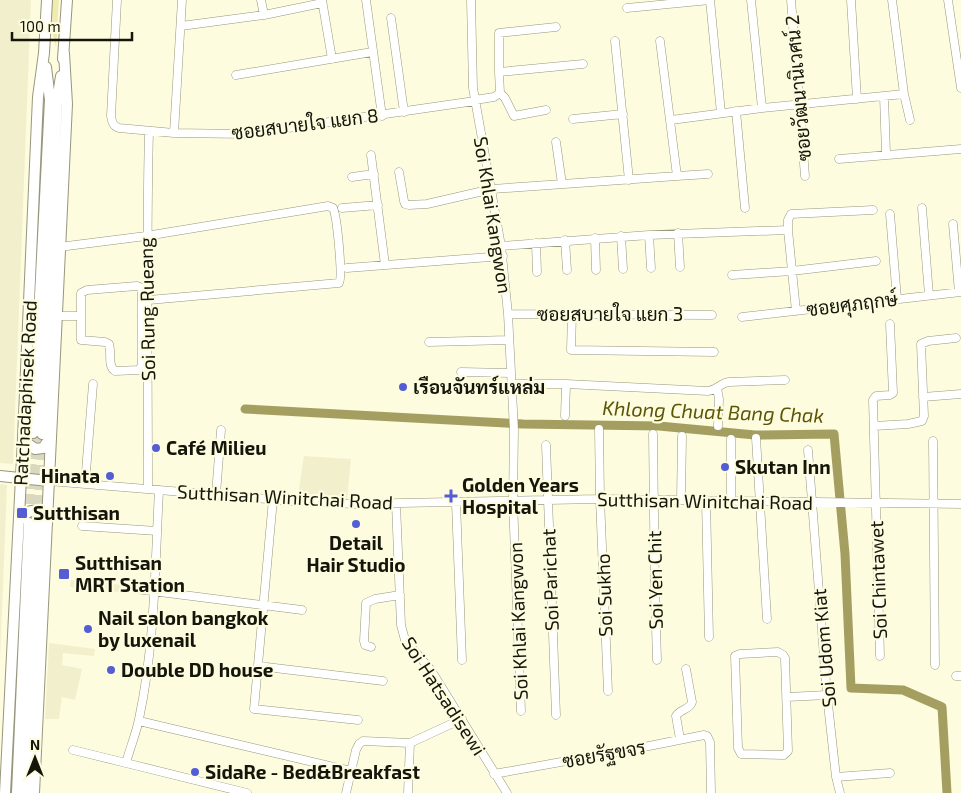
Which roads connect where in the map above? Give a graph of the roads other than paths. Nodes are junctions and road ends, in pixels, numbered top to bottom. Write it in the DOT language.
graph roads {
  1 [pos="47,0"];
  2 [pos="67,0"];
  3 [pos="117,0"];
  4 [pos="182,0"];
  5 [pos="261,0"];
  6 [pos="366,0"];
  7 [pos="471,0"];
  8 [pos="710,0"];
  9 [pos="751,0"];
  10 [pos="791,0"];
  11 [pos="851,0"];
  12 [pos="892,0"];
  13 [pos="948,0"];
  14 [pos="322,1"];
  15 [pos="627,8"];
  16 [pos="264,15"];
  17 [pos="391,18"];
  18 [pos="181,26"];
  19 [pos="556,27"];
  20 [pos="615,41"];
  21 [pos="660,41"];
  22 [pos="372,52"];
  23 [pos="44,53"];
  24 [pos="64,53"];
  25 [pos="332,59"];
  26 [pos="583,64"];
  27 [pos="499,72"];
  28 [pos="236,75"];
  29 [pos="961,88"];
  30 [pos="500,93"];
  31 [pos="904,94"];
  32 [pos="884,96"];
  33 [pos="857,99"];
  34 [pos="475,101"];
  35 [pos="798,105"];
  36 [pos="762,108"];
  37 [pos="546,110"];
  38 [pos="736,111"];
  39 [pos="404,112"];
  40 [pos="721,113"];
  41 [pos="623,114"];
  42 [pos="382,116"];
  43 [pos="573,119"];
  44 [pos="671,120"];
  45 [pos="910,120"];
  46 [pos="149,130"];
  47 [pos="174,133"];
  48 [pos="556,142"];
  49 [pos="961,149"];
  50 [pos="886,154"];
  51 [pos="371,155"];
  52 [pos="839,159"];
  53 [pos="399,172"];
  54 [pos="374,174"];
  55 [pos="708,174"];
  56 [pos="352,176"];
  57 [pos="677,176"];
  58 [pos="805,176"];
  59 [pos="629,180"];
  60 [pos="562,184"];
  61 [pos="492,189"];
  62 [pos="378,205"];
  63 [pos="342,208"];
  64 [pos="745,208"];
  65 [pos="922,208"];
  66 [pos="873,210"];
  67 [pos="890,214"];
  68 [pos="953,224"];
  69 [pos="788,230"];
  70 [pos="678,233"];
  71 [pos="649,235"];
  72 [pos="146,236"];
  73 [pos="621,236"];
  74 [pos="595,238"];
  75 [pos="565,240"];
  76 [pos="536,243"];
  77 [pos="501,246"];
  78 [pos="59,247"];
  79 [pos="503,256"];
  80 [pos="876,261"];
  81 [pos="385,265"];
  82 [pos="680,267"];
  83 [pos="347,268"];
  84 [pos="651,268"];
  85 [pos="623,269"];
  86 [pos="567,270"];
  87 [pos="596,270"];
  88 [pos="792,271"];
  89 [pos="537,272"];
  90 [pos="732,275"];
  91 [pos="960,292"];
  92 [pos="929,295"];
  93 [pos="897,299"];
  94 [pos="148,300"];
  95 [pos="796,312"];
  96 [pos="508,314"];
  97 [pos="572,314"];
  98 [pos="712,315"];
  99 [pos="56,316"];
  100 [pos="80,316"];
  101 [pos="742,317"];
  102 [pos="890,324"];
  103 [pos="956,338"];
  104 [pos="509,340"];
  105 [pos="429,342"];
  106 [pos="714,352"];
  107 [pos="461,372"];
  108 [pos="510,373"];
  109 [pos="785,380"];
  110 [pos="93,384"];
  111 [pos="511,384"];
  112 [pos="566,384"];
  113 [pos="718,388"];
  114 [pos="961,394"];
  115 [pos="923,398"];
  116 [pos="565,416"];
  117 [pos="718,426"];
  118 [pos="874,426"];
  119 [pos="599,429"];
  120 [pos="221,430"];
  121 [pos="42,434"];
  122 [pos="653,434"];
  123 [pos="682,436"];
  124 [pos="23,438"];
  125 [pos="756,438"];
  126 [pos="731,439"];
  127 [pos="933,441"];
  128 [pos="546,445"];
  129 [pos="808,450"];
  130 [pos="0,476"];
  131 [pos="20,478"];
  132 [pos="49,481"];
  133 [pos="85,484"];
  134 [pos="148,488"];
  135 [pos="159,490"];
  136 [pos="216,494"];
  137 [pos="273,499"];
  138 [pos="600,499"];
  139 [pos="547,500"];
  140 [pos="654,500"];
  141 [pos="681,500"];
  142 [pos="706,500"];
  143 [pos="514,501"];
  144 [pos="732,501"];
  145 [pos="760,501"];
  146 [pos="811,502"];
  147 [pos="456,503"];
  148 [pos="876,503"];
  149 [pos="396,504"];
  150 [pos="933,504"];
  151 [pos="961,504"];
  152 [pos="33,523"];
  153 [pos="82,526"];
  154 [pos="157,531"];
  155 [pos="136,589"];
  156 [pos="154,592"];
  157 [pos="400,595"];
  158 [pos="265,606"];
  159 [pos="302,610"];
  160 [pos="767,619"];
  161 [pos="710,637"];
  162 [pos="371,647"];
  163 [pos="880,656"];
  164 [pos="462,660"];
  165 [pos="657,660"];
  166 [pos="935,665"];
  167 [pos="258,666"];
  168 [pos="686,669"];
  169 [pos="383,681"];
  170 [pos="608,691"];
  171 [pos="828,695"];
  172 [pos="787,697"];
  173 [pos="521,711"];
  174 [pos="556,715"];
  175 [pos="462,719"];
  176 [pos="358,720"];
  177 [pos="139,721"];
  178 [pos="680,739"];
  179 [pos="410,743"];
  180 [pos="73,750"];
  181 [pos="126,763"];
  182 [pos="351,771"];
  183 [pos="890,773"];
  184 [pos="494,774"];
  185 [pos="836,777"];
  186 [pos="5,793"];
  187 [pos="17,793"];
  188 [pos="25,793"];
  189 [pos="34,793"];
  190 [pos="247,793"];
  191 [pos="346,793"];
  192 [pos="408,793"];
  193 [pos="507,793"];
  194 [pos="711,793"];
  195 [pos="840,793"];
  1 -- 23 [label="main road, Ratchadaphisek Road"];
  2 -- 24 [label="main road, Ratchadaphisek Road"];
  3 -- 46 [label="street, ซอยสบายใจ แยก 8"];
  4 -- 18 [label="street"];
  5 -- 16 [label="street"];
  6 -- 22 [label="street"];
  7 -- 34 [label="street, Soi Khlai Kangwon"];
  8 -- 15 [label="street"];
  8 -- 40 [label="street"];
  9 -- 36 [label="street"];
  10 -- 35 [label="street, ซอยวัฒนานิเวศน์ 2"];
  11 -- 33 [label="street"];
  12 -- 31 [label="street"];
  13 -- 29 [label="street"];
  14 -- 16 [label="street"];
  14 -- 25 [label="street"];
  16 -- 18 [label="street"];
  17 -- 39 [label="street"];
  18 -- 47 [label="street"];
  19 -- 27 [label="street"];
  20 -- 41 [label="street"];
  21 -- 44 [label="street"];
  22 -- 25 [label="street"];
  22 -- 42 [label="street"];
  23 -- 121 [label="main road, Ratchadaphisek Road"];
  23 -- 124 [label="main road, Ratchadaphisek Road"];
  24 -- 78 [label="main road, Ratchadaphisek Road"];
  24 -- 121 [label="main road, Ratchadaphisek Road"];
  25 -- 28 [label="street"];
  26 -- 27 [label="street"];
  27 -- 30 [label="street"];
  30 -- 34 [label="street, ซอยสบายใจ แยก 8"];
  30 -- 37 [label="street"];
  31 -- 32 [label="street"];
  31 -- 45 [label="street"];
  32 -- 33 [label="street"];
  32 -- 50 [label="street"];
  33 -- 35 [label="street"];
  34 -- 39 [label="street, ซอยสบายใจ แยก 8"];
  34 -- 61 [label="street, Soi Khlai Kangwon"];
  35 -- 36 [label="street"];
  35 -- 58 [label="street, ซอยวัฒนานิเวศน์ 2"];
  36 -- 38 [label="street"];
  38 -- 40 [label="street"];
  38 -- 64 [label="street"];
  39 -- 42 [label="street, ซอยสบายใจ แยก 8"];
  40 -- 44 [label="street"];
  41 -- 43 [label="street"];
  41 -- 59 [label="street"];
  42 -- 47 [label="street, ซอยสบายใจ แยก 8"];
  44 -- 57 [label="street"];
  46 -- 47 [label="street, ซอยสบายใจ แยก 8"];
  46 -- 72 [label="street, Soi Rung Rueang"];
  48 -- 60 [label="street"];
  49 -- 50 [label="street"];
  50 -- 52 [label="street"];
  51 -- 54 [label="street"];
  53 -- 61 [label="street"];
  54 -- 56 [label="street"];
  54 -- 62 [label="street"];
  55 -- 57 [label="street"];
  57 -- 59 [label="street"];
  59 -- 60 [label="street"];
  60 -- 61 [label="street"];
  61 -- 77 [label="street, Soi Khlai Kangwon"];
  62 -- 63 [label="street"];
  62 -- 81 [label="street"];
  65 -- 92 [label="street"];
  66 -- 69 [label="street"];
  67 -- 93 [label="street"];
  68 -- 91 [label="street"];
  69 -- 70 [label="street"];
  69 -- 88 [label="street"];
  70 -- 71 [label="street"];
  70 -- 82 [label="street"];
  71 -- 73 [label="street"];
  71 -- 84 [label="street"];
  72 -- 78 [label="street"];
  72 -- 94 [label="street, Soi Rung Rueang"];
  72 -- 94 [label="street"];
  73 -- 74 [label="street"];
  73 -- 85 [label="street"];
  74 -- 75 [label="street"];
  74 -- 87 [label="street"];
  75 -- 76 [label="street"];
  75 -- 86 [label="street"];
  76 -- 77 [label="street"];
  76 -- 89 [label="street"];
  77 -- 79 [label="street, Soi Khlai Kangwon"];
  78 -- 99 [label="main road, Ratchadaphisek Road"];
  79 -- 81 [label="street"];
  79 -- 96 [label="street, Soi Khlai Kangwon"];
  80 -- 88 [label="street"];
  81 -- 83 [label="street"];
  88 -- 90 [label="street"];
  88 -- 95 [label="street"];
  91 -- 92 [label="street, ซอยศุภฤกษ์"];
  92 -- 93 [label="street, ซอยศุภฤกษ์"];
  93 -- 95 [label="street, ซอยศุภฤกษ์"];
  94 -- 134 [label="street, Soi Rung Rueang"];
  95 -- 101 [label="street, ซอยศุภฤกษ์"];
  96 -- 97 [label="street, ซอยสบายใจ แยก 3"];
  96 -- 104 [label="street, Soi Khlai Kangwon"];
  97 -- 98 [label="street, ซอยสบายใจ แยก 3"];
  97 -- 106 [label="street"];
  99 -- 100 [label="street"];
  99 -- 121 [label="main road, Ratchadaphisek Road"];
  100 -- 100 [label="street"];
  102 -- 118 [label="street, Soi Chintawet"];
  103 -- 115 [label="street"];
  104 -- 105 [label="street"];
  104 -- 108 [label="street, Soi Khlai Kangwon"];
  107 -- 108 [label="street"];
  108 -- 111 [label="street, Soi Khlai Kangwon"];
  109 -- 113 [label="street"];
  110 -- 133 [label="street"];
  111 -- 112 [label="street"];
  111 -- 143 [label="street, Soi Khlai Kangwon"];
  112 -- 113 [label="street"];
  112 -- 116 [label="street"];
  113 -- 117 [label="street"];
  114 -- 115 [label="street"];
  115 -- 118 [label="street"];
  118 -- 148 [label="street, Soi Chintawet"];
  119 -- 138 [label="street, Soi Sukho"];
  120 -- 136 [label="street"];
  121 -- 124 [label="main road"];
  121 -- 132 [label="main road, Ratchadaphisek Road"];
  122 -- 140 [label="street, Soi Yen Chit"];
  123 -- 141 [label="street"];
  124 -- 131 [label="main road, Ratchadaphisek Road"];
  125 -- 145 [label="street"];
  126 -- 144 [label="street"];
  127 -- 150 [label="street"];
  128 -- 139 [label="street, Soi Parichat"];
  129 -- 146 [label="street, Soi Udom Kiat"];
  130 -- 131 [label="main road, Sutthisan Winitchai Road"];
  131 -- 132 [label="main road, Sutthisan Winitchai Road"];
  131 -- 152 [label="main road, Ratchadaphisek Road"];
  132 -- 133 [label="street, Sutthisan Winitchai Road"];
  132 -- 152 [label="main road, Ratchadaphisek Road"];
  133 -- 134 [label="street, Sutthisan Winitchai Road"];
  134 -- 135 [label="street, Sutthisan Winitchai Road"];
  135 -- 136 [label="street, Sutthisan Winitchai Road"];
  135 -- 154 [label="street"];
  136 -- 137 [label="street, Sutthisan Winitchai Road"];
  137 -- 149 [label="street, Sutthisan Winitchai Road"];
  137 -- 158 [label="street"];
  138 -- 139 [label="street, Sutthisan Winitchai Road"];
  138 -- 140 [label="street, Sutthisan Winitchai Road"];
  138 -- 170 [label="street, Soi Sukho"];
  139 -- 143 [label="street, Sutthisan Winitchai Road"];
  139 -- 174 [label="street, Soi Parichat"];
  140 -- 141 [label="street, Sutthisan Winitchai Road"];
  140 -- 165 [label="street, Soi Yen Chit"];
  141 -- 142 [label="street, Sutthisan Winitchai Road"];
  142 -- 144 [label="street, Sutthisan Winitchai Road"];
  142 -- 161 [label="street"];
  143 -- 147 [label="street, Sutthisan Winitchai Road"];
  143 -- 173 [label="street, Soi Khlai Kangwon"];
  144 -- 145 [label="street, Sutthisan Winitchai Road"];
  145 -- 146 [label="street, Sutthisan Winitchai Road"];
  145 -- 160 [label="street"];
  146 -- 148 [label="street, Sutthisan Winitchai Road"];
  146 -- 171 [label="street, Soi Udom Kiat"];
  147 -- 149 [label="street, Sutthisan Winitchai Road"];
  147 -- 164 [label="street"];
  148 -- 150 [label="street, Sutthisan Winitchai Road"];
  148 -- 163 [label="street, Soi Chintawet"];
  149 -- 157 [label="street, Soi Hatsadisewi"];
  150 -- 151 [label="street, Sutthisan Winitchai Road"];
  150 -- 166 [label="street"];
  152 -- 186 [label="main road, Ratchadaphisek Road"];
  152 -- 187 [label="main road, Ratchadaphisek Road"];
  152 -- 188 [label="main road, Ratchadaphisek Road"];
  152 -- 189 [label="main road, Ratchadaphisek Road"];
  153 -- 154 [label="street"];
  154 -- 156 [label="street"];
  155 -- 156 [label="street"];
  156 -- 158 [label="street"];
  156 -- 177 [label="street"];
  157 -- 162 [label="street"];
  157 -- 175 [label="street, Soi Hatsadisewi"];
  158 -- 159 [label="street"];
  158 -- 167 [label="street"];
  167 -- 169 [label="street"];
  167 -- 176 [label="street"];
  168 -- 178 [label="street"];
  171 -- 172 [label="street"];
  171 -- 185 [label="street, Soi Udom Kiat"];
  172 -- 172 [label="street"];
  175 -- 179 [label="street"];
  175 -- 184 [label="street, Soi Hatsadisewi"];
  177 -- 181 [label="street"];
  177 -- 182 [label="street"];
  178 -- 184 [label="street, ซอยรัฐขจร"];
  178 -- 194 [label="street, ซอยรัฐขจร"];
  179 -- 182 [label="street"];
  179 -- 192 [label="street"];
  180 -- 181 [label="street"];
  181 -- 190 [label="street"];
  182 -- 191 [label="street"];
  183 -- 185 [label="street"];
  184 -- 193 [label="street, Soi Hatsadisewi"];
  185 -- 195 [label="street, Soi Udom Kiat"];
}
